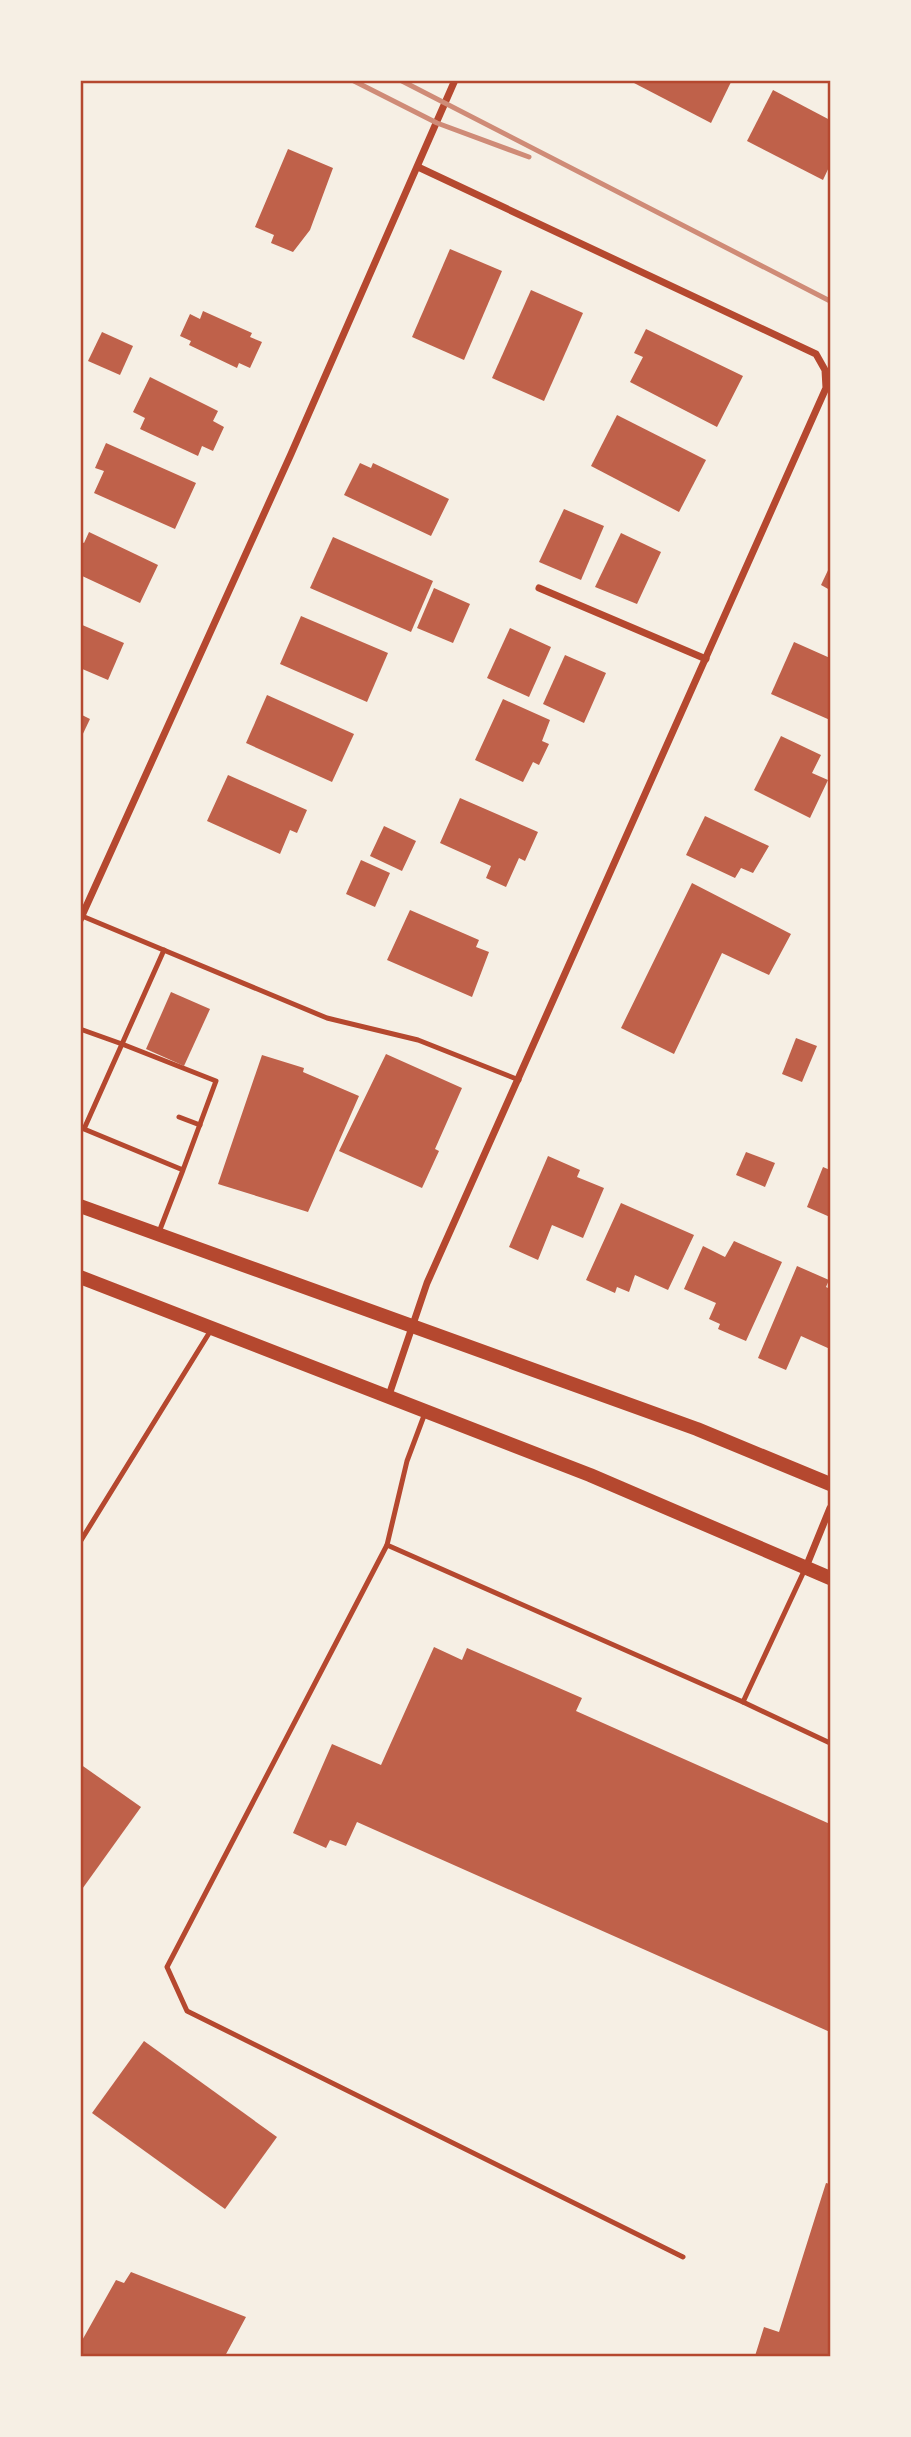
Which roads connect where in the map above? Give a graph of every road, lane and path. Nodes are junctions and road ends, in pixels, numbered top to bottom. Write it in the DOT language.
graph roads {
  1 [pos="455,80"];
  2 [pos="418,167"];
  3 [pos="539,587"];
  4 [pos="706,659"];
  5 [pos="81,918"];
  6 [pos="164,950"];
  7 [pos="80,1029"];
  8 [pos="122,1044"];
  9 [pos="519,1080"];
  10 [pos="102,1086"];
  11 [pos="110,1088"];
  12 [pos="179,1116"];
  13 [pos="200,1125"];
  14 [pos="183,1170"];
  15 [pos="80,1206"];
  16 [pos="158,1235"];
  17 [pos="80,1277"];
  18 [pos="412,1327"];
  19 [pos="212,1328"];
  20 [pos="389,1395"];
  21 [pos="426,1410"];
  22 [pos="831,1484"];
  23 [pos="831,1508"];
  24 [pos="80,1542"];
  25 [pos="387,1545"];
  26 [pos="806,1567"];
  27 [pos="831,1578"];
  28 [pos="743,1702"];
  29 [pos="831,1743"];
  30 [pos="683,2258"];
  1 -- 2 [label="street"];
  2 -- 4 [label="street"];
  2 -- 5 [label="street"];
  3 -- 4 [label="street"];
  4 -- 9 [label="street"];
  5 -- 6 [label="lane"];
  6 -- 8 [label="lane"];
  6 -- 9 [label="lane"];
  7 -- 8 [label="lane"];
  8 -- 10 [label="lane"];
  8 -- 13 [label="lane"];
  9 -- 18 [label="street"];
  10 -- 11 [label="lane"];
  10 -- 14 [label="lane"];
  12 -- 13 [label="lane"];
  13 -- 14 [label="lane"];
  14 -- 16 [label="lane"];
  15 -- 16 [label="main road"];
  16 -- 18 [label="main road"];
  17 -- 19 [label="main road"];
  18 -- 20 [label="street"];
  18 -- 22 [label="main road"];
  19 -- 20 [label="main road"];
  19 -- 24 [label="lane"];
  20 -- 21 [label="main road"];
  21 -- 25 [label="lane"];
  21 -- 26 [label="main road"];
  23 -- 26 [label="street"];
  25 -- 28 [label="lane"];
  25 -- 30 [label="lane"];
  26 -- 27 [label="main road"];
  26 -- 28 [label="lane"];
  28 -- 29 [label="lane"];
}
